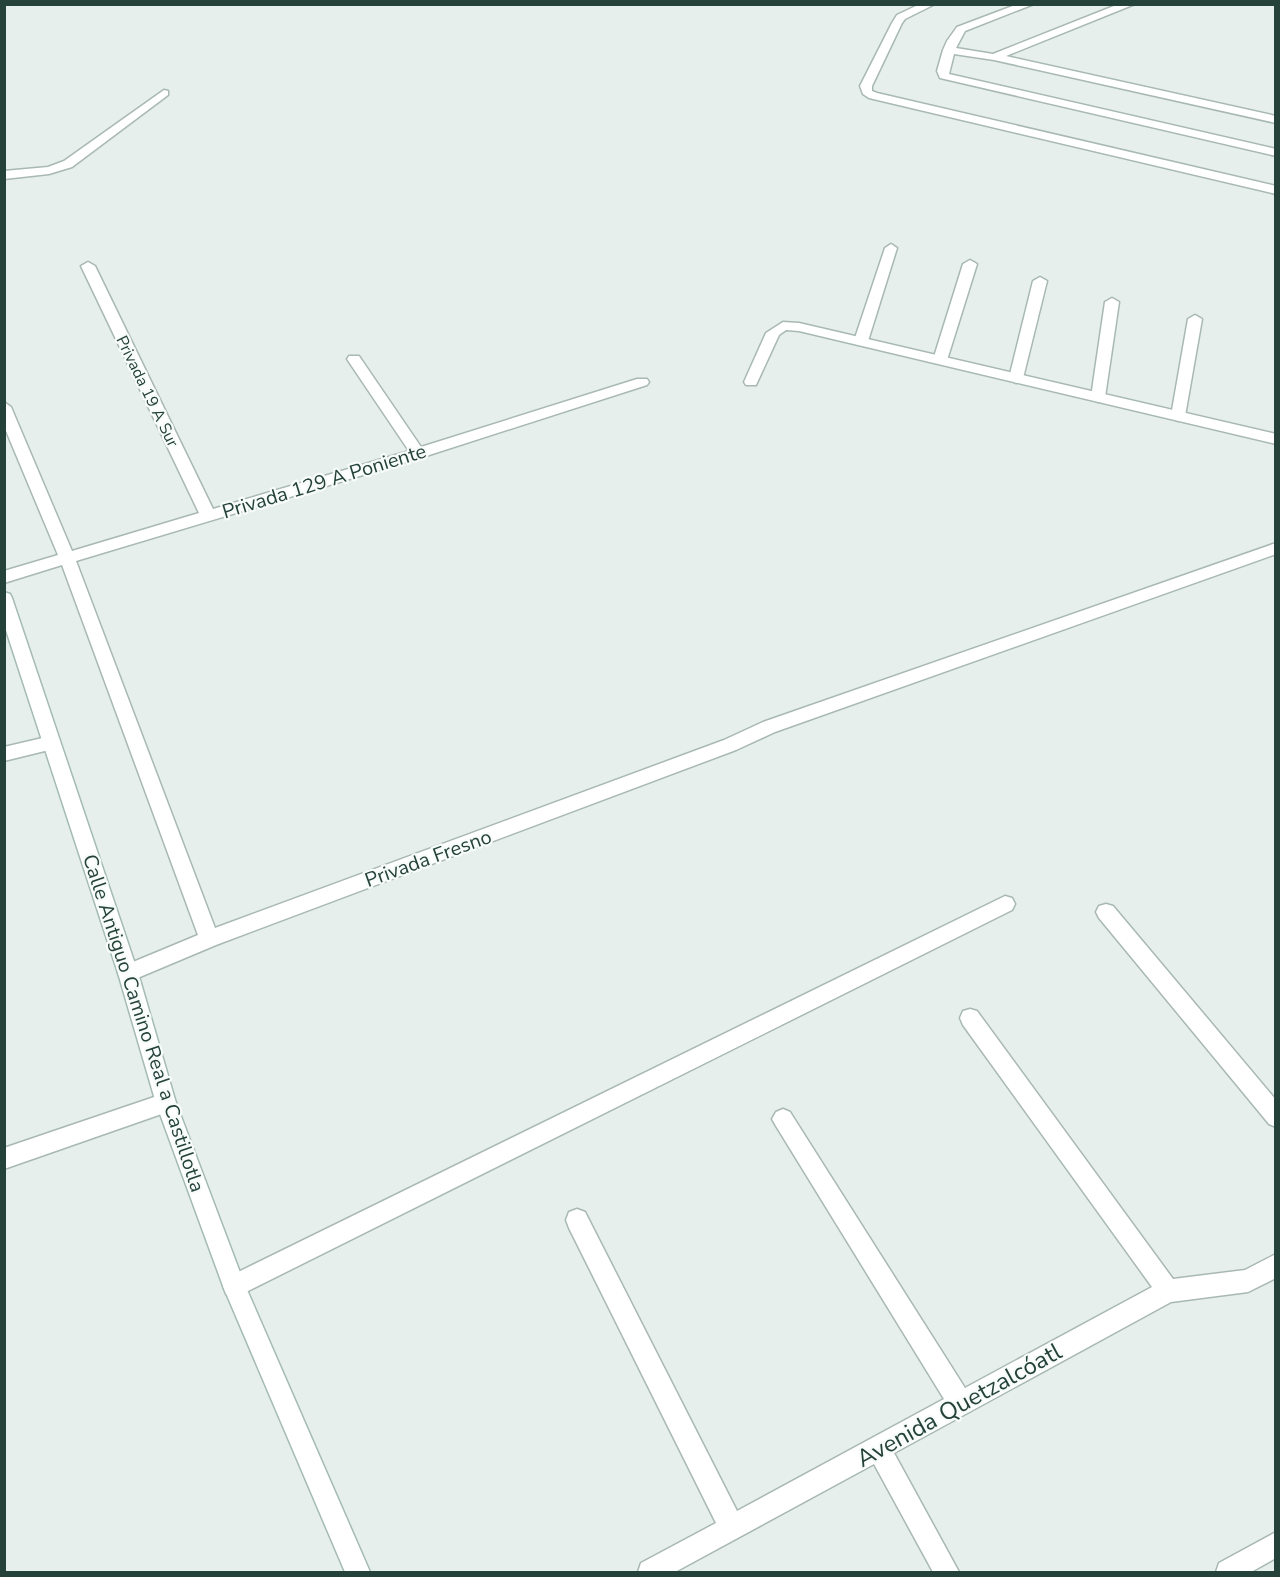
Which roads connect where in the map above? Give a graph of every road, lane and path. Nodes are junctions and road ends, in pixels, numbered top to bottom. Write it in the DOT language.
graph roads {
  1 [pos="930,4"];
  2 [pos="1029,4"];
  3 [pos="1130,4"];
  4 [pos="950,50"];
  5 [pos="994,57"];
  6 [pos="164,93"];
  7 [pos="1275,120"];
  8 [pos="1275,153"];
  9 [pos="4,175"];
  10 [pos="1275,190"];
  11 [pos="891,248"];
  12 [pos="969,264"];
  13 [pos="88,266"];
  14 [pos="1040,281"];
  15 [pos="1112,302"];
  16 [pos="1195,319"];
  17 [pos="861,341"];
  18 [pos="354,359"];
  19 [pos="940,360"];
  20 [pos="1016,378"];
  21 [pos="642,382"];
  22 [pos="751,382"];
  23 [pos="1098,397"];
  24 [pos="4,407"];
  25 [pos="1178,416"];
  26 [pos="1275,439"];
  27 [pos="418,453"];
  28 [pos="208,515"];
  29 [pos="1275,548"];
  30 [pos="68,558"];
  31 [pos="4,577"];
  32 [pos="4,598"];
  33 [pos="51,743"];
  34 [pos="4,754"];
  35 [pos="1005,904"];
  36 [pos="1106,912"];
  37 [pos="209,939"];
  38 [pos="128,973"];
  39 [pos="970,1018"];
  40 [pos="165,1103"];
  41 [pos="1275,1117"];
  42 [pos="783,1119"];
  43 [pos="4,1158"];
  44 [pos="577,1220"];
  45 [pos="1275,1264"];
  46 [pos="234,1286"];
  47 [pos="1168,1291"];
  48 [pos="960,1403"];
  49 [pos="879,1449"];
  50 [pos="732,1527"];
  51 [pos="1275,1544"];
  52 [pos="358,1572"];
  53 [pos="650,1572"];
  54 [pos="947,1572"];
  55 [pos="1228,1572"];
  1 -- 10 [label="street"];
  2 -- 4 [label="street"];
  3 -- 5 [label="street"];
  4 -- 5 [label="street"];
  4 -- 8 [label="street"];
  5 -- 7 [label="street"];
  6 -- 9 [label="street"];
  11 -- 17 [label="street"];
  12 -- 19 [label="street"];
  13 -- 28 [label="street, Privada 19 A Sur"];
  14 -- 20 [label="street"];
  15 -- 23 [label="street"];
  16 -- 25 [label="street"];
  17 -- 19 [label="street"];
  17 -- 22 [label="street"];
  18 -- 27 [label="street"];
  19 -- 20 [label="street"];
  20 -- 23 [label="street"];
  21 -- 27 [label="street, Privada 129 A Poniente"];
  23 -- 25 [label="street"];
  24 -- 30 [label="street"];
  25 -- 26 [label="street"];
  27 -- 28 [label="street, Privada 129 A Poniente"];
  28 -- 30 [label="street, Privada 129 A Poniente"];
  29 -- 37 [label="street, Privada Fresno"];
  30 -- 31 [label="street, Privada 129 A Poniente"];
  30 -- 37 [label="street"];
  32 -- 33 [label="street, Calle Antiguo Camino Real a Castillotla"];
  33 -- 34 [label="street"];
  33 -- 38 [label="street, Calle Antiguo Camino Real a Castillotla"];
  35 -- 46 [label="street"];
  36 -- 41 [label="street"];
  37 -- 38 [label="street, Privada Fresno"];
  38 -- 40 [label="street, Calle Antiguo Camino Real a Castillotla"];
  39 -- 47 [label="street"];
  40 -- 43 [label="street"];
  40 -- 46 [label="street, Calle Antiguo Camino Real a Castillotla"];
  42 -- 48 [label="street"];
  44 -- 50 [label="street"];
  45 -- 47 [label="street, Avenida Quetzalcóatl"];
  46 -- 52 [label="street, Calle Antiguo Camino Real a Castillotla"];
  47 -- 48 [label="street, Avenida Quetzalcóatl"];
  48 -- 49 [label="street, Avenida Quetzalcóatl"];
  49 -- 50 [label="street, Avenida Quetzalcóatl"];
  49 -- 54 [label="street"];
  50 -- 53 [label="street, Avenida Quetzalcóatl"];
  51 -- 55 [label="street"];
}
